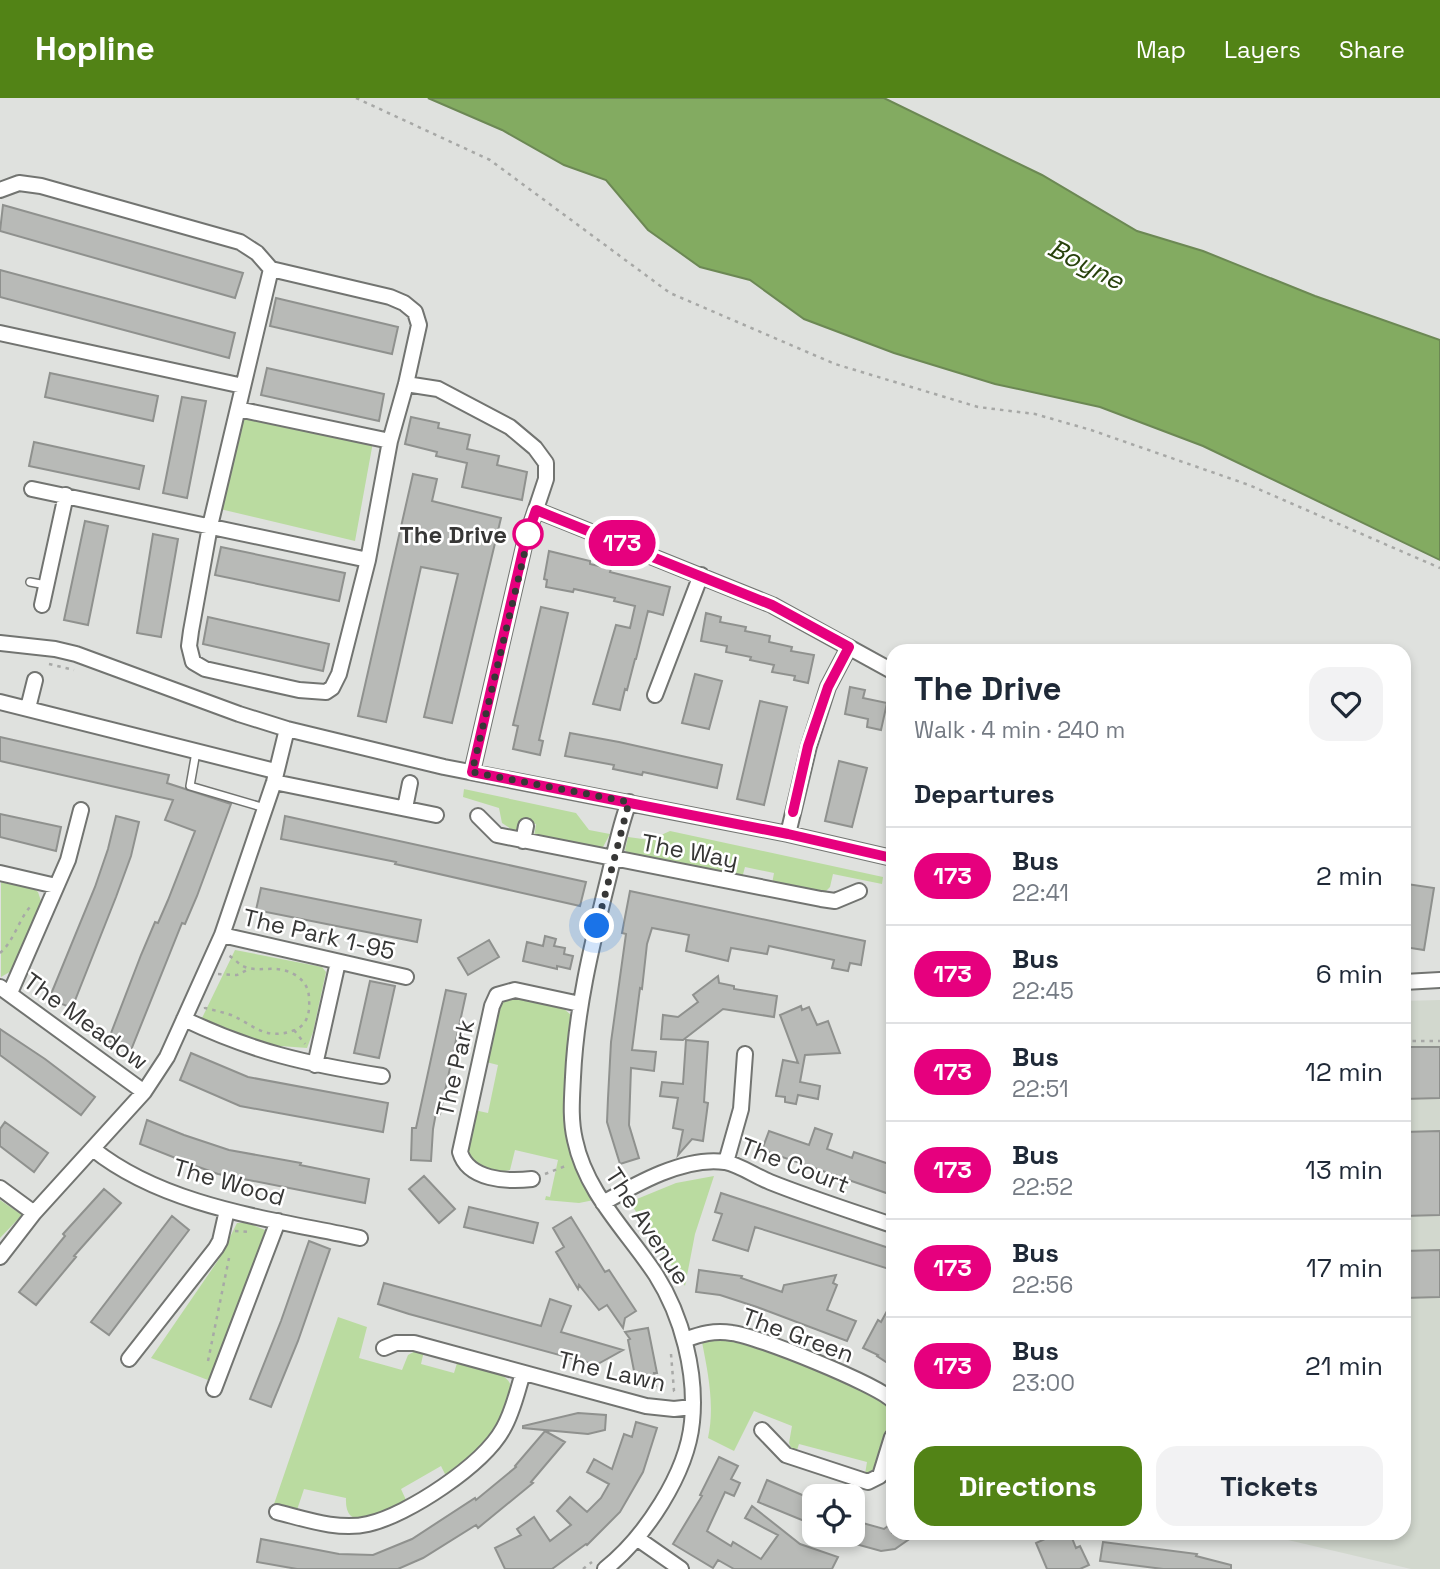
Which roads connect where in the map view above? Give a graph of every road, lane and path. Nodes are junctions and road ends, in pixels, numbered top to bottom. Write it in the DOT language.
graph roads {
  1 [pos="356,98"];
  2 [pos="0,190"];
  3 [pos="271,269"];
  4 [pos="0,333"];
  5 [pos="406,384"];
  6 [pos="243,386"];
  7 [pos="237,410"];
  8 [pos="390,441"];
  9 [pos="32,489"];
  10 [pos="66,495"];
  11 [pos="536,510"];
  12 [pos="210,526"];
  13 [pos="368,560"];
  14 [pos="1440,568"];
  15 [pos="701,575"];
  16 [pos="30,582"];
  17 [pos="46,585"];
  18 [pos="42,605"];
  19 [pos="0,643"];
  20 [pos="849,647"];
  21 [pos="886,668"];
  22 [pos="35,680"];
  23 [pos="655,695"];
  24 [pos="0,702"];
  25 [pos="28,708"];
  26 [pos="287,729"];
  27 [pos="196,752"];
  28 [pos="472,772"];
  29 [pos="274,777"];
  30 [pos="410,783"];
  31 [pos="629,802"];
  32 [pos="265,808"];
  33 [pos="405,808"];
  34 [pos="81,810"];
  35 [pos="436,815"];
  36 [pos="478,816"];
  37 [pos="788,834"];
  38 [pos="886,857"];
  39 [pos="614,859"];
  40 [pos="0,873"];
  41 [pos="55,890"];
  42 [pos="859,891"];
  43 [pos="222,935"];
  44 [pos="0,953"];
  45 [pos="338,962"];
  46 [pos="251,968"];
  47 [pos="406,977"];
  48 [pos="1440,980"];
  49 [pos="1411,982"];
  50 [pos="5,990"];
  51 [pos="209,997"];
  52 [pos="580,1004"];
  53 [pos="184,1019"];
  54 [pos="294,1030"];
  55 [pos="1411,1041"];
  56 [pos="1440,1041"];
  57 [pos="307,1048"];
  58 [pos="746,1054"];
  59 [pos="315,1065"];
  60 [pos="382,1076"];
  61 [pos="144,1092"];
  62 [pos="93,1149"];
  63 [pos="581,1160"];
  64 [pos="726,1163"];
  65 [pos="532,1179"];
  66 [pos="0,1188"];
  67 [pos="603,1203"];
  68 [pos="228,1210"];
  69 [pos="34,1213"];
  70 [pos="278,1221"];
  71 [pos="886,1223"];
  72 [pos="360,1238"];
  73 [pos="229,1255"];
  74 [pos="0,1257"];
  75 [pos="684,1340"];
  76 [pos="384,1348"];
  77 [pos="670,1349"];
  78 [pos="129,1359"];
  79 [pos="208,1362"];
  80 [pos="523,1373"];
  81 [pos="214,1389"];
  82 [pos="886,1395"];
  83 [pos="681,1396"];
  84 [pos="692,1407"];
  85 [pos="762,1430"];
  86 [pos="886,1456"];
  87 [pos="277,1512"];
  88 [pos="638,1539"];
  89 [pos="602,1562"];
  90 [pos="583,1569"];
  91 [pos="681,1569"];
  1 -- 14 [label="path"];
  2 -- 3 [label="street"];
  3 -- 5 [label="street"];
  3 -- 6 [label="street"];
  4 -- 6 [label="street"];
  5 -- 8 [label="street"];
  5 -- 11 [label="street"];
  6 -- 7 [label="street"];
  7 -- 8 [label="street"];
  7 -- 12 [label="street"];
  8 -- 13 [label="street"];
  9 -- 10 [label="street"];
  10 -- 12 [label="street"];
  10 -- 17 [label="street"];
  11 -- 15 [label="street"];
  11 -- 28 [label="street"];
  12 -- 13 [label="street"];
  12 -- 13 [label="street"];
  15 -- 20 [label="street"];
  15 -- 23 [label="street"];
  16 -- 17 [label="lane"];
  17 -- 18 [label="street"];
  19 -- 26 [label="street"];
  20 -- 21 [label="street"];
  20 -- 37 [label="street"];
  22 -- 25 [label="street"];
  24 -- 25 [label="street"];
  25 -- 27 [label="street"];
  26 -- 28 [label="street"];
  26 -- 29 [label="street"];
  27 -- 29 [label="street"];
  27 -- 32 [label="lane"];
  28 -- 31 [label="street"];
  29 -- 32 [label="street"];
  29 -- 33 [label="street"];
  30 -- 33 [label="street"];
  31 -- 37 [label="street"];
  31 -- 39 [label="street, The Avenue"];
  32 -- 43 [label="street"];
  33 -- 35 [label="street"];
  34 -- 41 [label="street"];
  36 -- 39 [label="street, The Way"];
  37 -- 38 [label="street"];
  39 -- 42 [label="street, The Way"];
  39 -- 52 [label="street, The Avenue"];
  40 -- 41 [label="street"];
  41 -- 44 [label="path"];
  41 -- 50 [label="street"];
  43 -- 45 [label="street, The Park 1-95"];
  43 -- 53 [label="street"];
  45 -- 47 [label="street, The Park 1-95"];
  45 -- 59 [label="street"];
  46 -- 46 [label="path"];
  46 -- 54 [label="path"];
  48 -- 49 [label="street"];
  50 -- 61 [label="street, The Meadow"];
  51 -- 54 [label="path"];
  52 -- 63 [label="street, The Avenue"];
  52 -- 65 [label="street, The Park"];
  53 -- 59 [label="street"];
  53 -- 61 [label="street"];
  54 -- 57 [label="path"];
  55 -- 56 [label="path"];
  58 -- 64 [label="street"];
  59 -- 60 [label="street"];
  61 -- 62 [label="street"];
  62 -- 68 [label="street, The Wood"];
  62 -- 69 [label="street"];
  63 -- 65 [label="path"];
  63 -- 67 [label="street, The Avenue"];
  64 -- 67 [label="street, The Court"];
  64 -- 71 [label="street, The Court"];
  66 -- 69 [label="street"];
  67 -- 75 [label="street, The Avenue"];
  68 -- 70 [label="street, The Wood"];
  68 -- 78 [label="street"];
  69 -- 74 [label="street"];
  70 -- 72 [label="street, The Wood"];
  70 -- 81 [label="street"];
  73 -- 79 [label="path"];
  75 -- 82 [label="street, The Green"];
  75 -- 84 [label="street, The Avenue"];
  76 -- 80 [label="street, The Lawn"];
  77 -- 83 [label="path"];
  80 -- 84 [label="street, The Lawn"];
  80 -- 87 [label="street, The Lawn"];
  84 -- 88 [label="street, The Avenue"];
  85 -- 86 [label="street"];
  88 -- 89 [label="street, The Avenue"];
  88 -- 91 [label="street"];
  89 -- 90 [label="path"];
}
